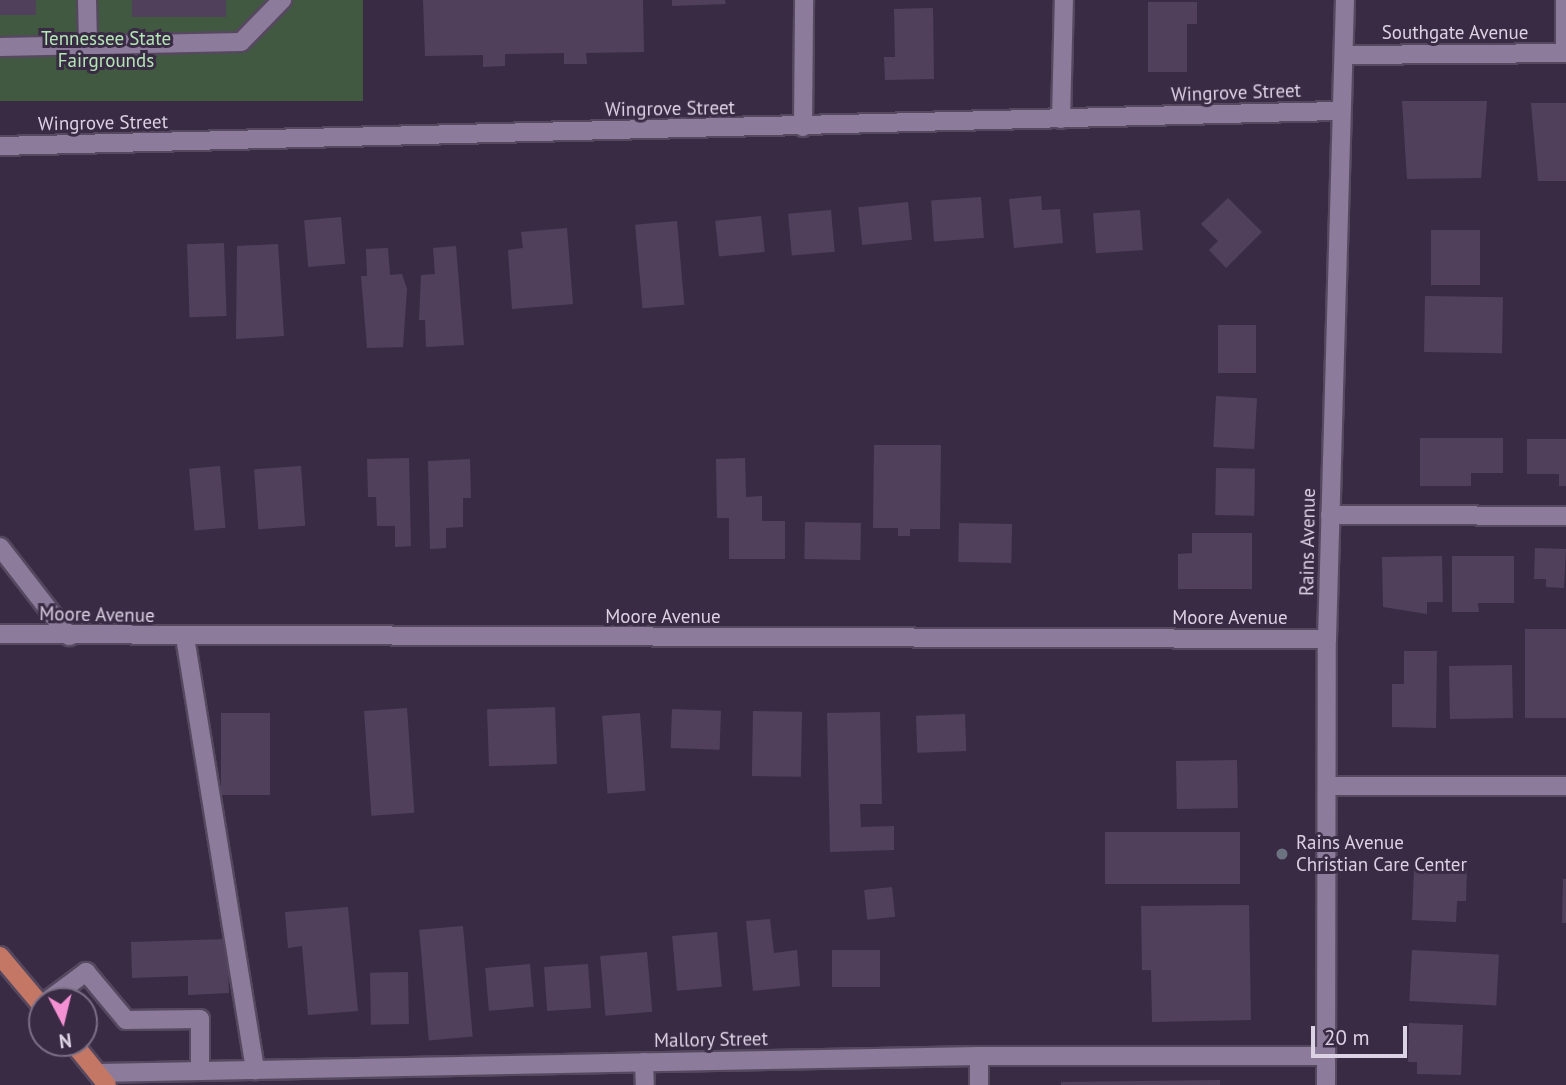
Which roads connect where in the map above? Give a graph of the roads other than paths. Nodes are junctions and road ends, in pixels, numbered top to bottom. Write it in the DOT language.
graph roads {
  1 [pos="87,0"];
  2 [pos="282,0"];
  3 [pos="804,0"];
  4 [pos="1064,0"];
  5 [pos="1345,0"];
  6 [pos="1565,0"];
  7 [pos="88,45"];
  8 [pos="0,47"];
  9 [pos="1565,53"];
  10 [pos="1345,54"];
  11 [pos="1340,111"];
  12 [pos="1061,119"];
  13 [pos="803,127"];
  14 [pos="0,146"];
  15 [pos="1330,515"];
  16 [pos="1566,516"];
  17 [pos="0,547"];
  18 [pos="0,634"];
  19 [pos="69,636"];
  20 [pos="185,636"];
  21 [pos="1327,639"];
  22 [pos="1328,786"];
  23 [pos="1566,786"];
  24 [pos="0,956"];
  25 [pos="66,987"];
  26 [pos="28,989"];
  27 [pos="979,1056"];
  28 [pos="1326,1056"];
  29 [pos="85,1057"];
  30 [pos="644,1062"];
  31 [pos="254,1070"];
  32 [pos="200,1071"];
  33 [pos="103,1079"];
  34 [pos="645,1085"];
  35 [pos="979,1085"];
  36 [pos="1326,1085"];
  1 -- 7 [label="street"];
  2 -- 7 [label="street"];
  3 -- 13 [label="street"];
  4 -- 12 [label="street"];
  5 -- 10 [label="street, Rains Avenue"];
  6 -- 9 [label="street"];
  7 -- 8 [label="street"];
  9 -- 10 [label="street, Southgate Avenue"];
  10 -- 11 [label="street, Rains Avenue"];
  11 -- 12 [label="street, Wingrove Street"];
  11 -- 15 [label="street, Rains Avenue"];
  12 -- 13 [label="street, Wingrove Street"];
  13 -- 14 [label="street, Wingrove Street"];
  15 -- 16 [label="street"];
  15 -- 21 [label="street, Rains Avenue"];
  17 -- 19 [label="street"];
  18 -- 19 [label="street, Moore Avenue"];
  19 -- 20 [label="street, Moore Avenue"];
  20 -- 21 [label="street, Moore Avenue"];
  20 -- 31 [label="street"];
  21 -- 22 [label="street, Rains Avenue"];
  22 -- 23 [label="street"];
  22 -- 28 [label="street, Rains Avenue"];
  24 -- 26 [label="main road"];
  25 -- 32 [label="street"];
  27 -- 28 [label="street, Mallory Street"];
  27 -- 30 [label="street, Mallory Street"];
  27 -- 35 [label="street"];
  28 -- 36 [label="street, Rains Avenue"];
  29 -- 33 [label="main road"];
  30 -- 31 [label="street, Mallory Street"];
  30 -- 34 [label="street"];
  31 -- 32 [label="street, Mallory Street"];
  32 -- 33 [label="street, Mallory Street"];
}
